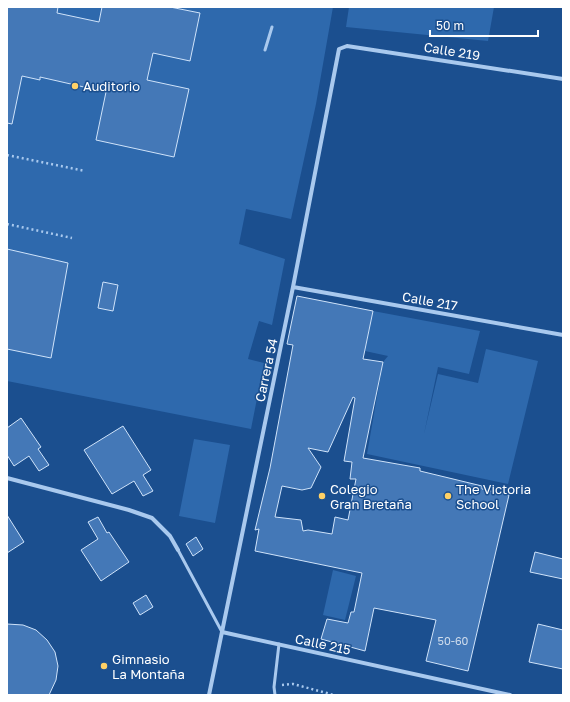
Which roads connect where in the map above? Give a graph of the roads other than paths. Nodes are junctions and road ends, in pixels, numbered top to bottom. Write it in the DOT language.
graph roads {
  1 [pos="272,27"];
  2 [pos="339,49"];
  3 [pos="265,50"];
  4 [pos="563,79"];
  5 [pos="294,287"];
  6 [pos="563,335"];
  7 [pos="7,478"];
  8 [pos="178,550"];
  9 [pos="222,632"];
  10 [pos="279,644"];
  11 [pos="209,695"];
  12 [pos="275,695"];
  13 [pos="510,695"];
  1 -- 3 [label="lane"];
  2 -- 4 [label="street, Calle 219"];
  2 -- 5 [label="street, Carrera 54"];
  5 -- 6 [label="street, Calle 217"];
  5 -- 9 [label="street, Carrera 54"];
  7 -- 8 [label="street"];
  8 -- 9 [label="lane"];
  9 -- 10 [label="street, Calle 215"];
  9 -- 11 [label="street, Carrera 54"];
  10 -- 12 [label="lane"];
  10 -- 13 [label="street, Calle 215"];
}
